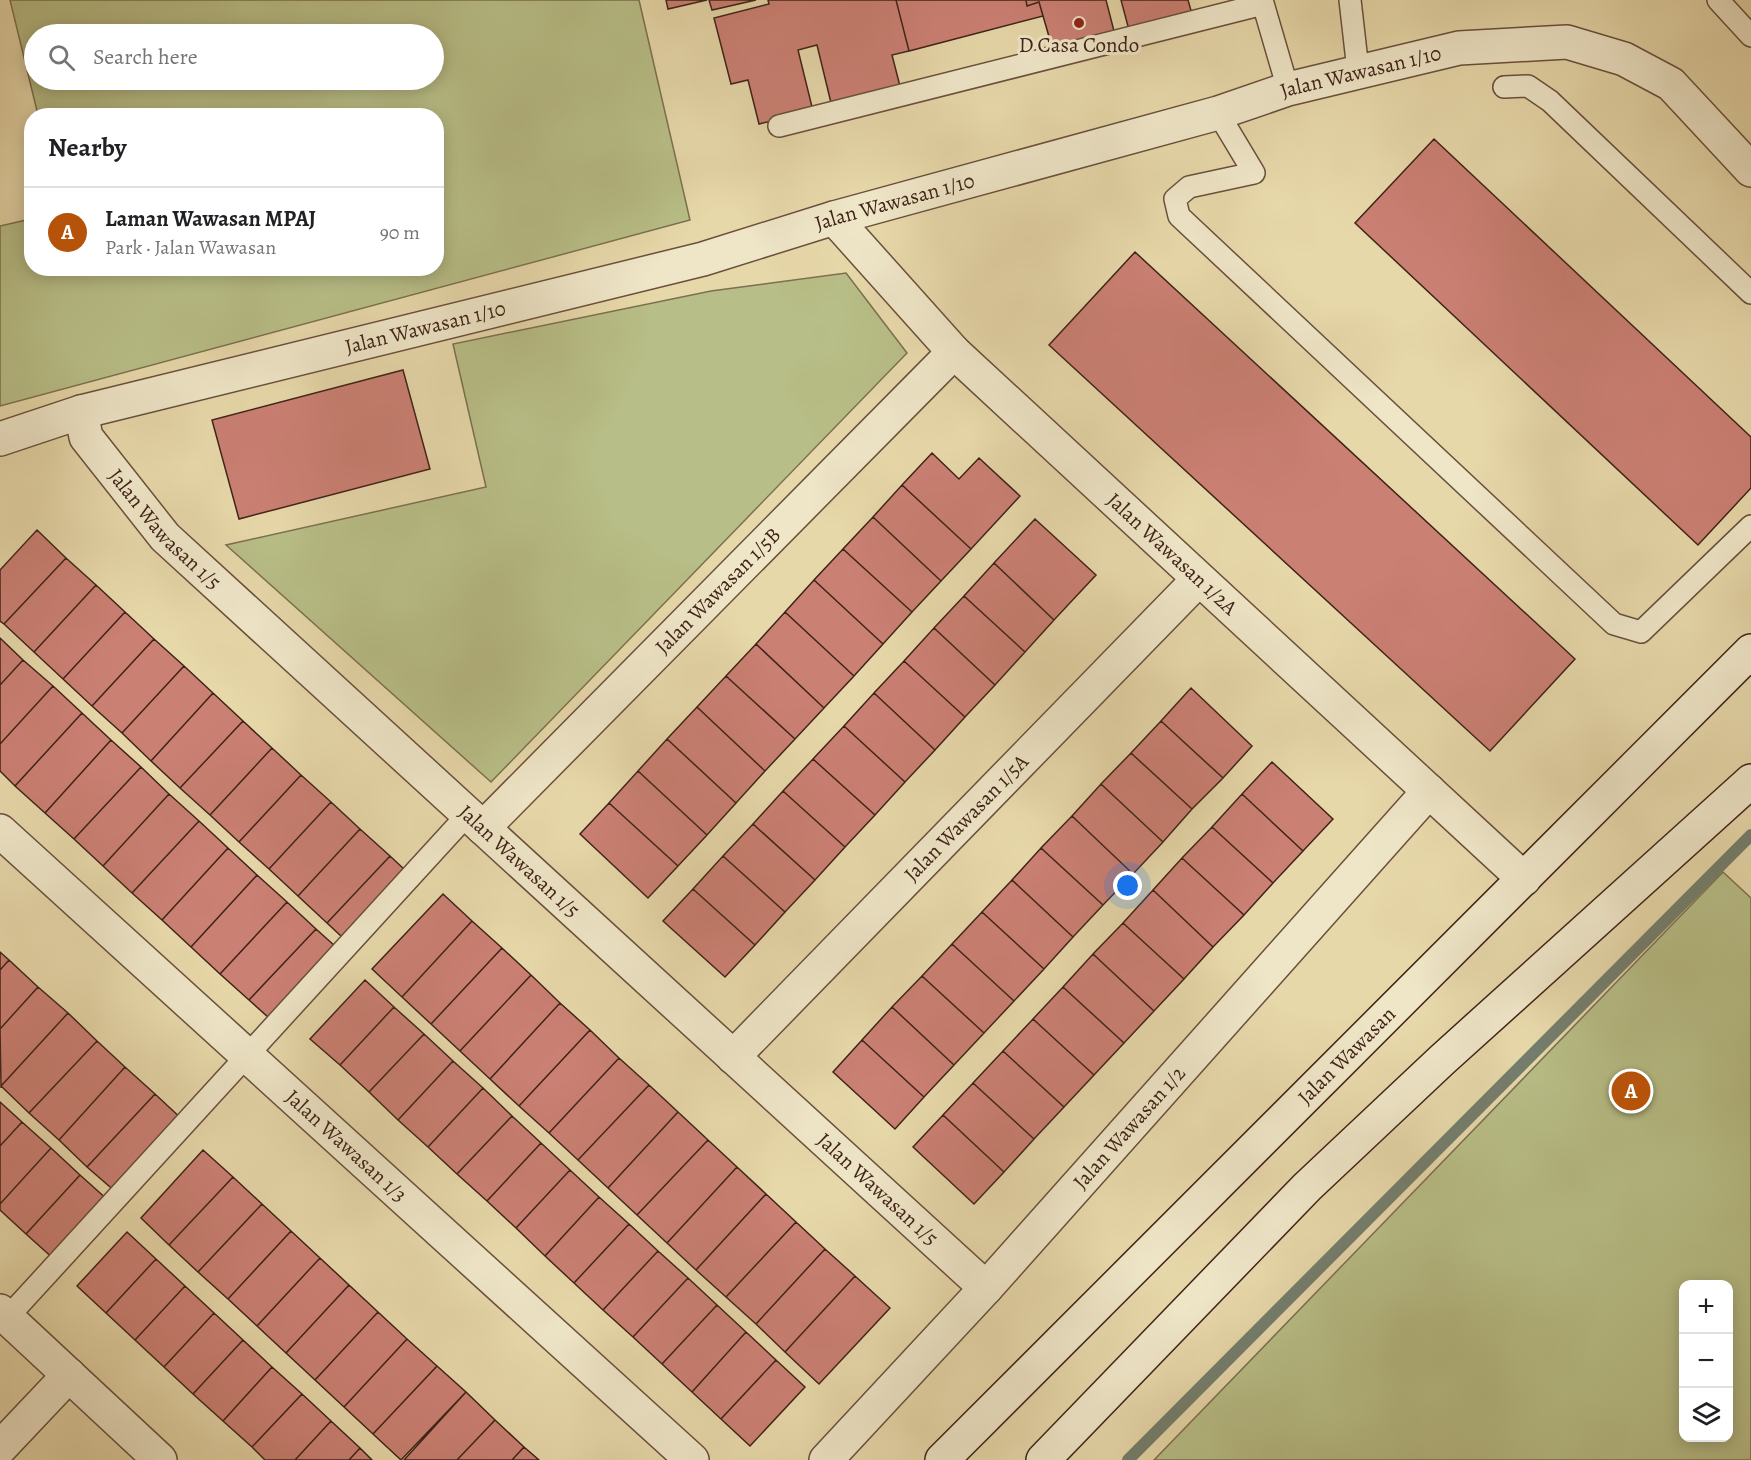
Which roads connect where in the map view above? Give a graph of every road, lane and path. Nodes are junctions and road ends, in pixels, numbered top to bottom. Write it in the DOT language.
graph roads {
  1 [pos="1350,0"];
  2 [pos="1718,0"];
  3 [pos="1263,2"];
  4 [pos="1751,36"];
  5 [pos="1358,70"];
  6 [pos="1504,87"];
  7 [pos="1288,89"];
  8 [pos="1218,113"];
  9 [pos="778,126"];
  10 [pos="1751,170"];
  11 [pos="834,218"];
  12 [pos="1751,293"];
  13 [pos="954,352"];
  14 [pos="81,412"];
  15 [pos="0,439"];
  16 [pos="1751,526"];
  17 [pos="1199,579"];
  18 [pos="1751,651"];
  19 [pos="1751,781"];
  20 [pos="1429,791"];
  21 [pos="475,821"];
  22 [pos="0,831"];
  23 [pos="1524,879"];
  24 [pos="247,1055"];
  25 [pos="733,1057"];
  26 [pos="986,1288"];
  27 [pos="4,1314"];
  28 [pos="69,1375"];
  29 [pos="0,1448"];
  30 [pos="160,1460"];
  31 [pos="692,1460"];
  32 [pos="826,1460"];
  33 [pos="942,1460"];
  34 [pos="1043,1460"];
  1 -- 5 [label="lane"];
  2 -- 4 [label="lane"];
  3 -- 7 [label="lane"];
  3 -- 9 [label="lane"];
  5 -- 7 [label="street, Jalan Wawasan 1/10"];
  5 -- 10 [label="street, Jalan Wawasan 1/10"];
  6 -- 12 [label="lane"];
  7 -- 8 [label="street, Jalan Wawasan 1/10"];
  8 -- 11 [label="street, Jalan Wawasan 1/10"];
  8 -- 16 [label="lane"];
  11 -- 13 [label="street, Jalan Wawasan 1/2A"];
  11 -- 14 [label="street, Jalan Wawasan 1/10"];
  13 -- 17 [label="street, Jalan Wawasan 1/2A"];
  13 -- 21 [label="street, Jalan Wawasan 1/5B"];
  14 -- 15 [label="street, Jalan Wawasan 1/10"];
  14 -- 21 [label="street, Jalan Wawasan 1/5"];
  17 -- 20 [label="street, Jalan Wawasan 1/2A"];
  17 -- 25 [label="street, Jalan Wawasan 1/5A"];
  18 -- 23 [label="street, Jalan Wawasan"];
  19 -- 34 [label="street"];
  20 -- 23 [label="street, Jalan Wawasan 1/2A"];
  20 -- 26 [label="street, Jalan Wawasan 1/2"];
  21 -- 24 [label="lane"];
  21 -- 25 [label="street, Jalan Wawasan 1/5"];
  22 -- 24 [label="street, Jalan Wawasan 1/3"];
  23 -- 33 [label="street, Jalan Wawasan"];
  24 -- 27 [label="lane"];
  24 -- 31 [label="street, Jalan Wawasan 1/3"];
  25 -- 26 [label="street, Jalan Wawasan 1/5"];
  26 -- 32 [label="street, Jalan Wawasan 1/2"];
  27 -- 28 [label="street"];
  28 -- 29 [label="street"];
  28 -- 30 [label="street"];
}
